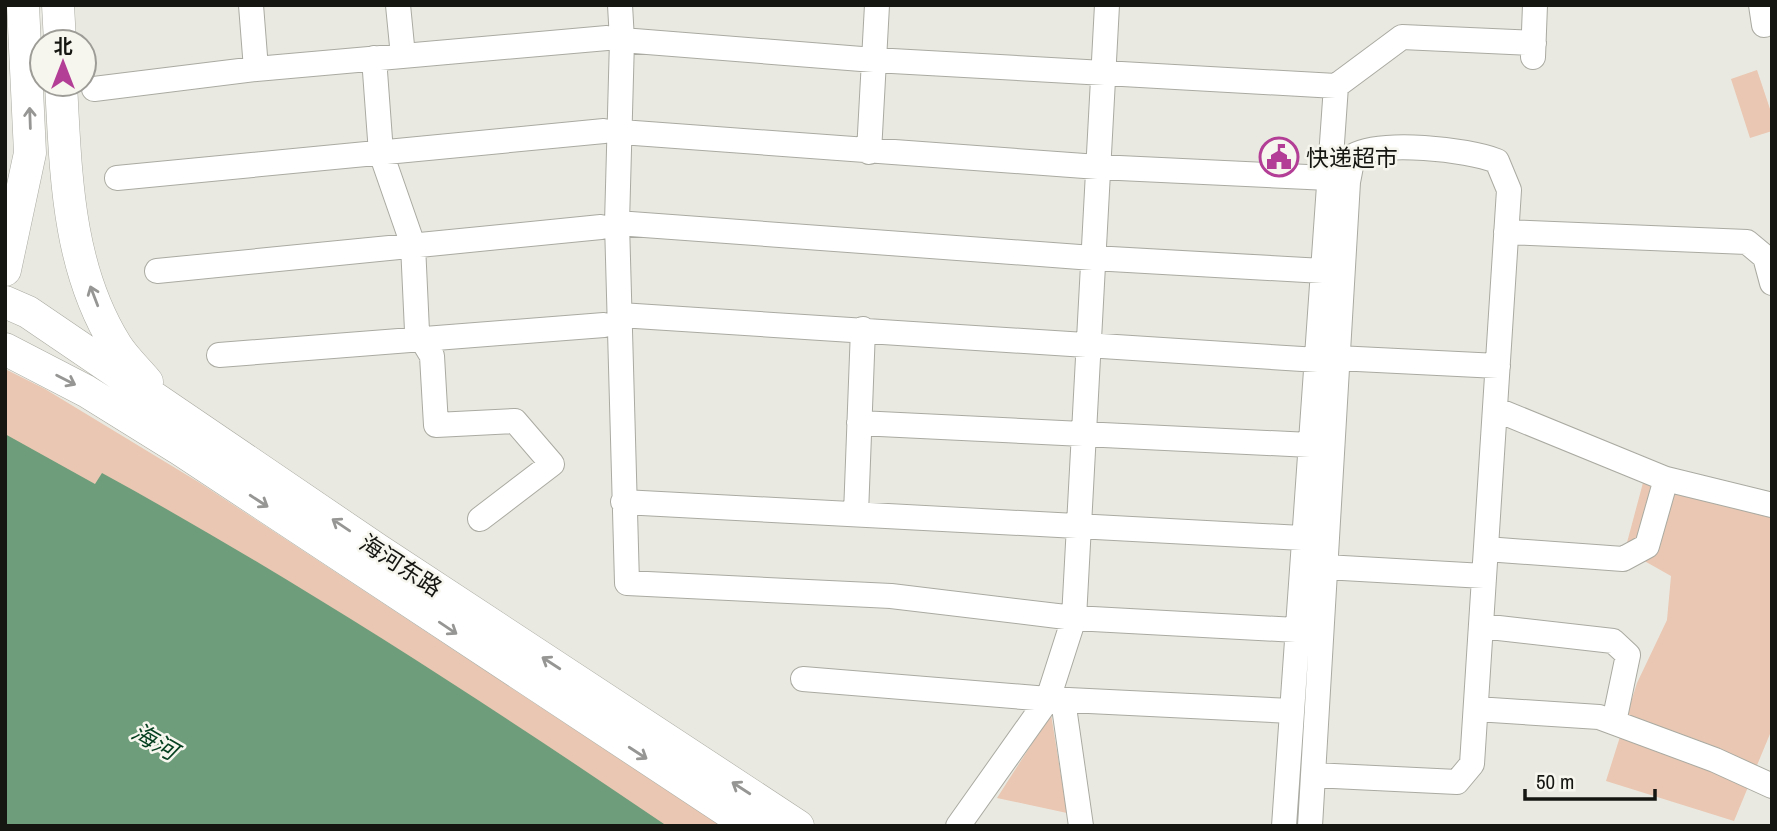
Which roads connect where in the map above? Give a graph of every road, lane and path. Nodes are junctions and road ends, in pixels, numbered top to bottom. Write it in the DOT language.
graph roads {
  1 [pos="23,5"];
  2 [pos="58,5"];
  3 [pos="251,5"];
  4 [pos="398,5"];
  5 [pos="620,5"];
  6 [pos="877,5"];
  7 [pos="1107,5"];
  8 [pos="1535,5"];
  9 [pos="59,28"];
  10 [pos="614,39"];
  11 [pos="403,56"];
  12 [pos="374,58"];
  13 [pos="874,60"];
  14 [pos="256,69"];
  15 [pos="1103,74"];
  16 [pos="1336,86"];
  17 [pos="98,89"];
  18 [pos="62,98"];
  19 [pos="612,132"];
  20 [pos="869,152"];
  21 [pos="382,153"];
  22 [pos="1098,167"];
  23 [pos="117,178"];
  24 [pos="1329,178"];
  25 [pos="609,225"];
  26 [pos="1506,232"];
  27 [pos="413,245"];
  28 [pos="1093,258"];
  29 [pos="5,270"];
  30 [pos="157,271"];
  31 [pos="1323,271"];
  32 [pos="1772,283"];
  33 [pos="5,302"];
  34 [pos="612,320"];
  35 [pos="863,329"];
  36 [pos="423,340"];
  37 [pos="1089,346"];
  38 [pos="5,349"];
  39 [pos="219,355"];
  40 [pos="1327,359"];
  41 [pos="1498,366"];
  42 [pos="1495,409"];
  43 [pos="173,413"];
  44 [pos="859,423"];
  45 [pos="1084,434"];
  46 [pos="1310,445"];
  47 [pos="1666,479"];
  48 [pos="623,502"];
  49 [pos="1772,505"];
  50 [pos="856,514"];
  51 [pos="480,519"];
  52 [pos="1079,526"];
  53 [pos="1302,538"];
  54 [pos="1486,549"];
  55 [pos="1325,567"];
  56 [pos="1484,576"];
  57 [pos="1074,618"];
  58 [pos="1481,626"];
  59 [pos="1296,630"];
  60 [pos="803,679"];
  61 [pos="1056,700"];
  62 [pos="1476,709"];
  63 [pos="1291,711"];
  64 [pos="1614,722"];
  65 [pos="1313,775"];
  66 [pos="1772,786"];
  67 [pos="750,826"];
  68 [pos="798,826"];
  69 [pos="958,826"];
  70 [pos="1081,826"];
  71 [pos="1284,826"];
  72 [pos="1310,826"];
  29 -- 1 [label="main road, one-way"];
  2 -- 9 [label="main road"];
  3 -- 14 [label="street"];
  4 -- 11 [label="street"];
  5 -- 10 [label="street"];
  6 -- 13 [label="street"];
  7 -- 15 [label="street"];
  8 -- 16 [label="street"];
  10 -- 11 [label="street"];
  10 -- 13 [label="street"];
  10 -- 19 [label="street"];
  11 -- 12 [label="street"];
  12 -- 14 [label="street"];
  12 -- 21 [label="street"];
  13 -- 15 [label="street"];
  13 -- 20 [label="street"];
  14 -- 17 [label="street"];
  15 -- 16 [label="street"];
  15 -- 22 [label="street"];
  16 -- 24 [label="street"];
  43 -- 18 [label="main road, one-way"];
  19 -- 20 [label="street"];
  19 -- 21 [label="street"];
  19 -- 25 [label="street"];
  20 -- 22 [label="street"];
  21 -- 23 [label="street"];
  21 -- 27 [label="street"];
  22 -- 24 [label="street"];
  22 -- 28 [label="street"];
  24 -- 31 [label="street"];
  25 -- 27 [label="street"];
  25 -- 28 [label="street"];
  25 -- 34 [label="street"];
  26 -- 32 [label="street"];
  26 -- 40 [label="street"];
  26 -- 41 [label="street"];
  27 -- 30 [label="street"];
  27 -- 36 [label="street"];
  28 -- 31 [label="street"];
  28 -- 37 [label="street"];
  31 -- 40 [label="street"];
  33 -- 43 [label="main road, 海河东路"];
  34 -- 35 [label="street"];
  34 -- 36 [label="street"];
  34 -- 48 [label="street"];
  35 -- 37 [label="street"];
  35 -- 44 [label="street"];
  36 -- 39 [label="street"];
  36 -- 51 [label="street"];
  37 -- 40 [label="street"];
  37 -- 45 [label="street"];
  38 -- 67 [label="main road, 海河东路, one-way"];
  40 -- 41 [label="street"];
  40 -- 46 [label="street"];
  40 -- 55 [label="street"];
  41 -- 42 [label="street"];
  42 -- 47 [label="street"];
  42 -- 54 [label="street"];
  68 -- 43 [label="main road, 海河东路, one-way"];
  44 -- 45 [label="street"];
  44 -- 50 [label="street"];
  45 -- 46 [label="street"];
  45 -- 52 [label="street"];
  46 -- 53 [label="street"];
  47 -- 49 [label="street"];
  47 -- 54 [label="street"];
  48 -- 50 [label="street"];
  48 -- 57 [label="street"];
  50 -- 52 [label="street"];
  52 -- 53 [label="street"];
  52 -- 57 [label="street"];
  53 -- 59 [label="street"];
  54 -- 56 [label="street"];
  55 -- 56 [label="street"];
  55 -- 65 [label="street"];
  56 -- 58 [label="street"];
  57 -- 59 [label="street"];
  57 -- 61 [label="street"];
  58 -- 62 [label="street"];
  58 -- 64 [label="street"];
  59 -- 63 [label="street"];
  60 -- 61 [label="street"];
  61 -- 63 [label="street"];
  61 -- 69 [label="street"];
  61 -- 70 [label="street"];
  62 -- 64 [label="street"];
  62 -- 65 [label="street"];
  63 -- 71 [label="street"];
  64 -- 66 [label="street"];
  65 -- 72 [label="street"];
}
